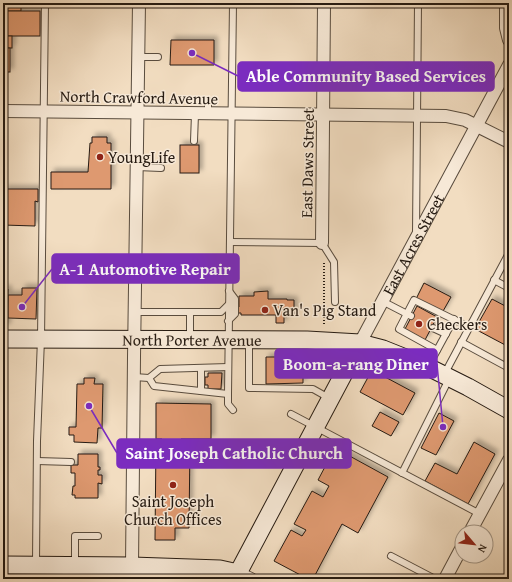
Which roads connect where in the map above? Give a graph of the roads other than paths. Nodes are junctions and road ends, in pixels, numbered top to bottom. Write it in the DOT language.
graph roads {
  1 [pos="45,3"];
  2 [pos="139,3"];
  3 [pos="233,3"];
  4 [pos="324,3"];
  5 [pos="418,3"];
  6 [pos="506,3"];
  7 [pos="509,40"];
  8 [pos="138,57"];
  9 [pos="158,57"];
  10 [pos="509,65"];
  11 [pos="208,101"];
  12 [pos="3,111"];
  13 [pos="44,112"];
  14 [pos="138,113"];
  15 [pos="195,114"];
  16 [pos="208,114"];
  17 [pos="231,114"];
  18 [pos="323,116"];
  19 [pos="417,116"];
  20 [pos="477,124"];
  21 [pos="194,141"];
  22 [pos="509,142"];
  23 [pos="137,167"];
  24 [pos="161,168"];
  25 [pos="416,239"];
  26 [pos="230,242"];
  27 [pos="322,243"];
  28 [pos="509,253"];
  29 [pos="494,280"];
  30 [pos="509,288"];
  31 [pos="229,291"];
  32 [pos="382,301"];
  33 [pos="335,302"];
  34 [pos="228,305"];
  35 [pos="134,312"];
  36 [pos="190,312"];
  37 [pos="409,315"];
  38 [pos="454,319"];
  39 [pos="228,321"];
  40 [pos="469,327"];
  41 [pos="433,328"];
  42 [pos="446,334"];
  43 [pos="3,339"];
  44 [pos="41,339"];
  45 [pos="134,340"];
  46 [pos="190,340"];
  47 [pos="228,340"];
  48 [pos="249,340"];
  49 [pos="461,342"];
  50 [pos="360,343"];
  51 [pos="437,350"];
  52 [pos="228,367"];
  53 [pos="428,367"];
  54 [pos="201,368"];
  55 [pos="509,368"];
  56 [pos="447,376"];
  57 [pos="134,377"];
  58 [pos="149,378"];
  59 [pos="201,391"];
  60 [pos="228,394"];
  61 [pos="330,398"];
  62 [pos="233,410"];
  63 [pos="509,410"];
  64 [pos="291,414"];
  65 [pos="315,427"];
  66 [pos="509,460"];
  67 [pos="37,461"];
  68 [pos="71,462"];
  69 [pos="402,473"];
  70 [pos="480,514"];
  71 [pos="474,524"];
  72 [pos="98,536"];
  73 [pos="391,556"];
  74 [pos="454,562"];
  75 [pos="3,565"];
  76 [pos="36,565"];
  77 [pos="75,565"];
  78 [pos="132,566"];
  79 [pos="239,576"];
  80 [pos="435,579"];
  81 [pos="445,579"];
  1 -- 13 [label="lane"];
  2 -- 8 [label="street"];
  3 -- 17 [label="lane"];
  4 -- 18 [label="street, East Daws Street"];
  5 -- 19 [label="lane"];
  6 -- 7 [label="street"];
  8 -- 9 [label="lane"];
  8 -- 14 [label="street"];
  10 -- 20 [label="street, East Acres Street"];
  11 -- 16 [label="lane"];
  12 -- 13 [label="street, North Crawford Avenue"];
  13 -- 14 [label="street, North Crawford Avenue"];
  13 -- 44 [label="lane"];
  14 -- 15 [label="street, North Crawford Avenue"];
  14 -- 23 [label="street"];
  15 -- 16 [label="street, North Crawford Avenue"];
  15 -- 21 [label="lane"];
  16 -- 17 [label="street, North Crawford Avenue"];
  17 -- 18 [label="street, North Crawford Avenue"];
  17 -- 26 [label="lane"];
  18 -- 19 [label="street, North Crawford Avenue"];
  18 -- 27 [label="street, East Daws Street"];
  19 -- 20 [label="street, North Crawford Avenue"];
  19 -- 25 [label="lane"];
  20 -- 22 [label="street, North Crawford Avenue"];
  20 -- 25 [label="street, East Acres Street"];
  23 -- 24 [label="lane"];
  23 -- 35 [label="street"];
  25 -- 32 [label="street, East Acres Street"];
  26 -- 27 [label="lane"];
  26 -- 31 [label="lane"];
  27 -- 33 [label="lane"];
  28 -- 29 [label="lane"];
  29 -- 30 [label="lane"];
  29 -- 40 [label="lane"];
  31 -- 34 [label="lane"];
  31 -- 39 [label="lane"];
  32 -- 37 [label="lane"];
  32 -- 50 [label="street, East Acres Street"];
  34 -- 36 [label="lane"];
  34 -- 39 [label="lane"];
  35 -- 36 [label="lane"];
  35 -- 45 [label="street"];
  36 -- 46 [label="lane"];
  37 -- 38 [label="lane"];
  37 -- 51 [label="lane"];
  38 -- 40 [label="lane"];
  38 -- 42 [label="lane"];
  39 -- 47 [label="lane"];
  40 -- 49 [label="lane"];
  41 -- 42 [label="lane"];
  42 -- 51 [label="lane"];
  43 -- 44 [label="main road, North Porter Avenue"];
  44 -- 45 [label="main road, North Porter Avenue"];
  44 -- 67 [label="lane"];
  45 -- 46 [label="main road, North Porter Avenue"];
  45 -- 57 [label="street"];
  46 -- 47 [label="main road, North Porter Avenue"];
  47 -- 48 [label="main road, North Porter Avenue"];
  47 -- 52 [label="lane"];
  48 -- 50 [label="main road, North Porter Avenue"];
  48 -- 61 [label="lane"];
  49 -- 55 [label="lane"];
  49 -- 56 [label="lane"];
  50 -- 53 [label="main road, North Porter Avenue"];
  50 -- 61 [label="main road, East Acres Street"];
  51 -- 53 [label="lane"];
  52 -- 54 [label="lane"];
  52 -- 60 [label="lane"];
  53 -- 56 [label="main road, North Porter Avenue"];
  54 -- 58 [label="lane"];
  54 -- 59 [label="lane"];
  56 -- 63 [label="main road, North Porter Avenue"];
  56 -- 69 [label="lane"];
  57 -- 58 [label="lane"];
  57 -- 78 [label="street"];
  58 -- 59 [label="lane"];
  59 -- 60 [label="lane"];
  60 -- 62 [label="lane"];
  61 -- 65 [label="main road, East Acres Street"];
  64 -- 65 [label="lane"];
  65 -- 69 [label="lane"];
  65 -- 79 [label="main road, East Acres Street"];
  66 -- 70 [label="street"];
  67 -- 68 [label="lane"];
  67 -- 76 [label="lane"];
  69 -- 70 [label="lane"];
  70 -- 71 [label="street"];
  72 -- 77 [label="lane"];
  73 -- 80 [label="lane"];
  74 -- 81 [label="street"];
  75 -- 76 [label="main road"];
  76 -- 77 [label="main road"];
  77 -- 78 [label="main road"];
  78 -- 79 [label="main road"];
}
